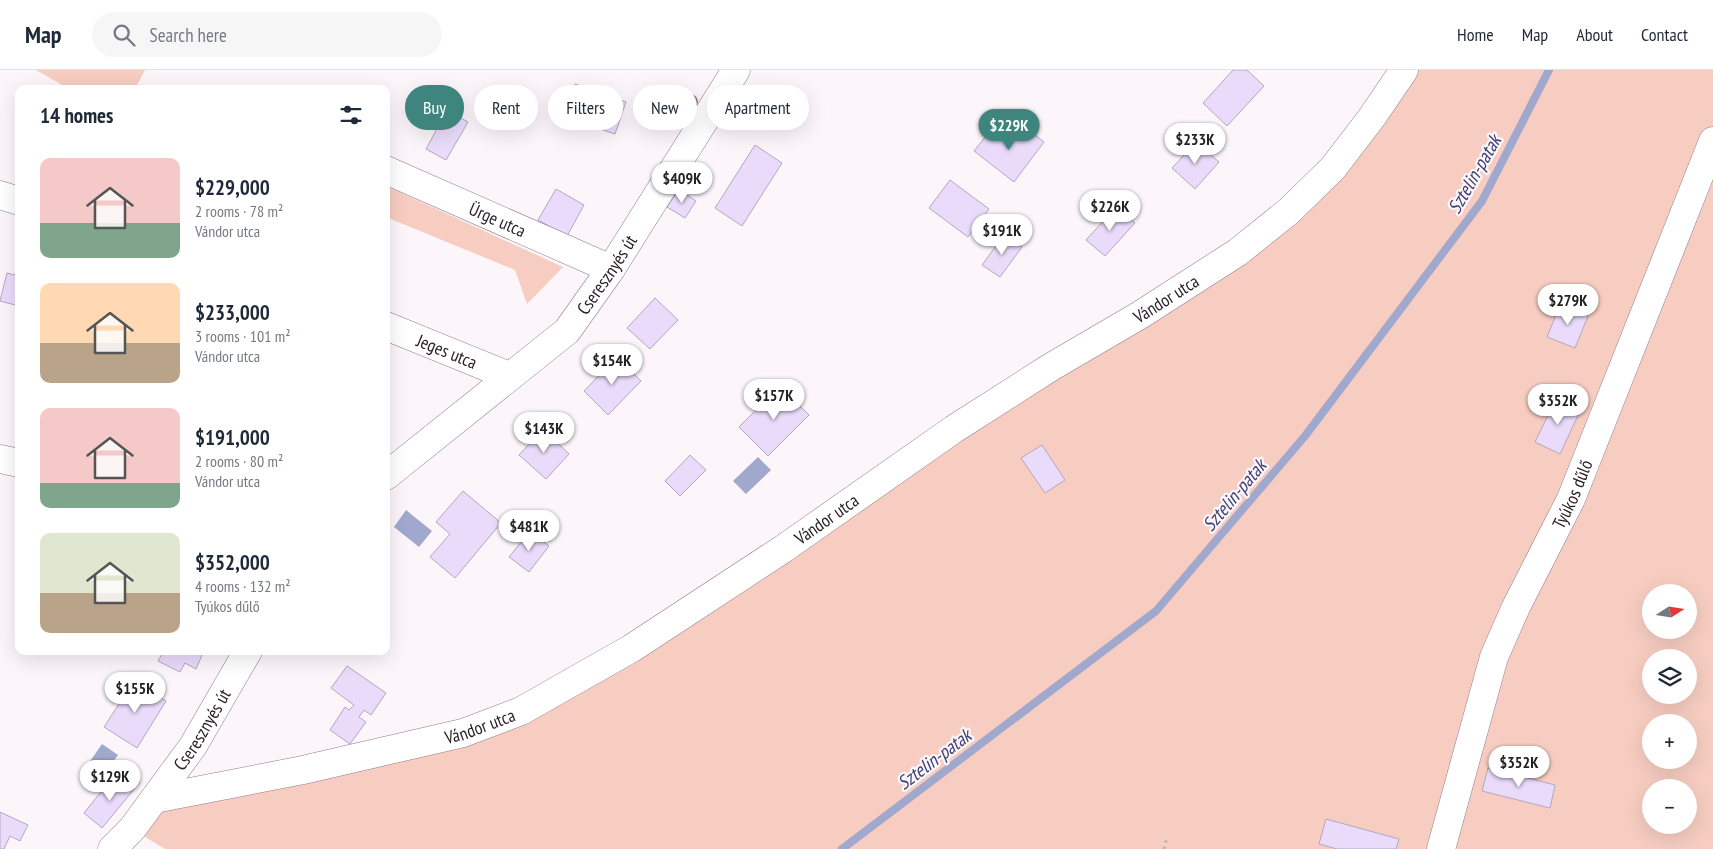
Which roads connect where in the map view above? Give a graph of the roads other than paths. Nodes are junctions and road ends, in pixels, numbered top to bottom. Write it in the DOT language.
graph roads {
  1 [pos="736,70"];
  2 [pos="1404,70"];
  3 [pos="1713,141"];
  4 [pos="390,172"];
  5 [pos="0,195"];
  6 [pos="15,200"];
  7 [pos="610,269"];
  8 [pos="390,328"];
  9 [pos="509,376"];
  10 [pos="0,459"];
  11 [pos="15,462"];
  12 [pos="390,473"];
  13 [pos="246,655"];
  14 [pos="154,799"];
  15 [pos="112,849"];
  16 [pos="1441,849"];
  1 -- 7 [label="street, Cseresznyés út"];
  2 -- 14 [label="street, Vándor utca"];
  3 -- 16 [label="street, Tyúkos dűlő"];
  4 -- 7 [label="street, Ürge utca"];
  5 -- 6 [label="street"];
  7 -- 9 [label="street, Cseresznyés út"];
  8 -- 9 [label="street, Jeges utca"];
  9 -- 12 [label="street, Cseresznyés út"];
  10 -- 11 [label="street"];
  13 -- 14 [label="street, Cseresznyés út"];
  14 -- 15 [label="street, Cseresznyés út"];
}
